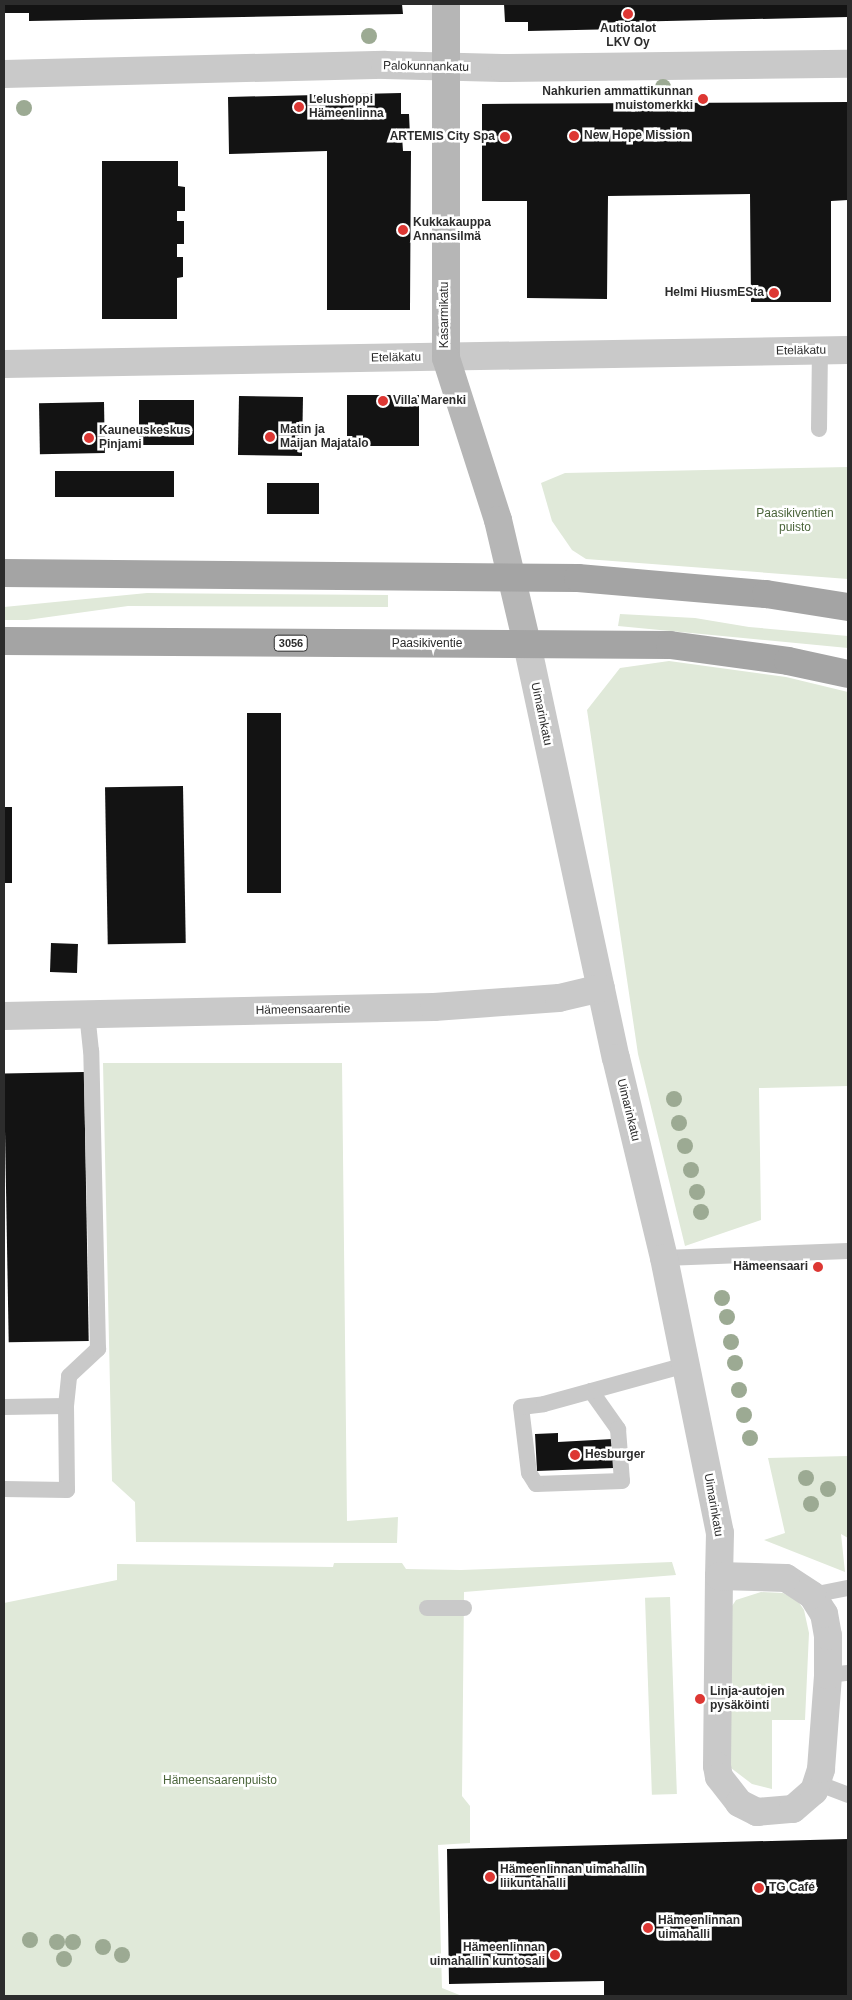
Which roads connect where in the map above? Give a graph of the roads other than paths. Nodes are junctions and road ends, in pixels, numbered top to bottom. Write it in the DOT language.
graph roads {
  1 [pos="446,4"];
  2 [pos="848,64"];
  3 [pos="446,67"];
  4 [pos="4,74"];
  5 [pos="820,350"];
  6 [pos="848,350"];
  7 [pos="446,358"];
  8 [pos="4,364"];
  9 [pos="819,429"];
  10 [pos="4,573"];
  11 [pos="511,576"];
  12 [pos="848,607"];
  13 [pos="4,642"];
  14 [pos="527,644"];
  15 [pos="848,674"];
  16 [pos="601,988"];
  17 [pos="87,1015"];
  18 [pos="4,1016"];
  19 [pos="848,1251"];
  20 [pos="664,1258"];
  21 [pos="686,1365"];
  22 [pos="590,1391"];
  23 [pos="66,1406"];
  24 [pos="4,1407"];
  25 [pos="4,1490"];
  26 [pos="719,1576"];
  27 [pos="848,1588"];
  28 [pos="812,1595"];
  29 [pos="427,1608"];
  30 [pos="464,1608"];
  31 [pos="838,1674"];
  32 [pos="817,1783"];
  33 [pos="848,1796"];
  1 -- 3 [label="street, Kasarmikatu"];
  2 -- 3 [label="street, Palokunnankatu"];
  3 -- 4 [label="street, Palokunnankatu"];
  3 -- 7 [label="street, Kasarmikatu"];
  5 -- 6 [label="street, Eteläkatu"];
  5 -- 7 [label="street, Eteläkatu"];
  5 -- 9 [label="lane"];
  7 -- 8 [label="street, Eteläkatu"];
  7 -- 11 [label="street, Kasarmikatu"];
  10 -- 11 [label="main road"];
  11 -- 12 [label="main road"];
  11 -- 14 [label="street, Kasarmikatu"];
  13 -- 14 [label="main road, Paasikiventie / 3056"];
  14 -- 15 [label="main road, Paasikiventie / 3056"];
  14 -- 16 [label="street, Uimarinkatu"];
  16 -- 17 [label="street, Hämeensaarentie"];
  16 -- 20 [label="street, Uimarinkatu"];
  17 -- 18 [label="street, Hämeensaarentie"];
  17 -- 23 [label="lane"];
  19 -- 20 [label="lane"];
  20 -- 21 [label="street, Uimarinkatu"];
  21 -- 22 [label="lane"];
  21 -- 26 [label="street, Uimarinkatu"];
  22 -- 22 [label="lane"];
  23 -- 24 [label="lane"];
  23 -- 25 [label="lane"];
  26 -- 28 [label="street"];
  26 -- 32 [label="street, Uimarinkatu"];
  27 -- 28 [label="lane"];
  28 -- 31 [label="street"];
  29 -- 30 [label="lane"];
  31 -- 32 [label="street"];
  32 -- 33 [label="lane"];
}
